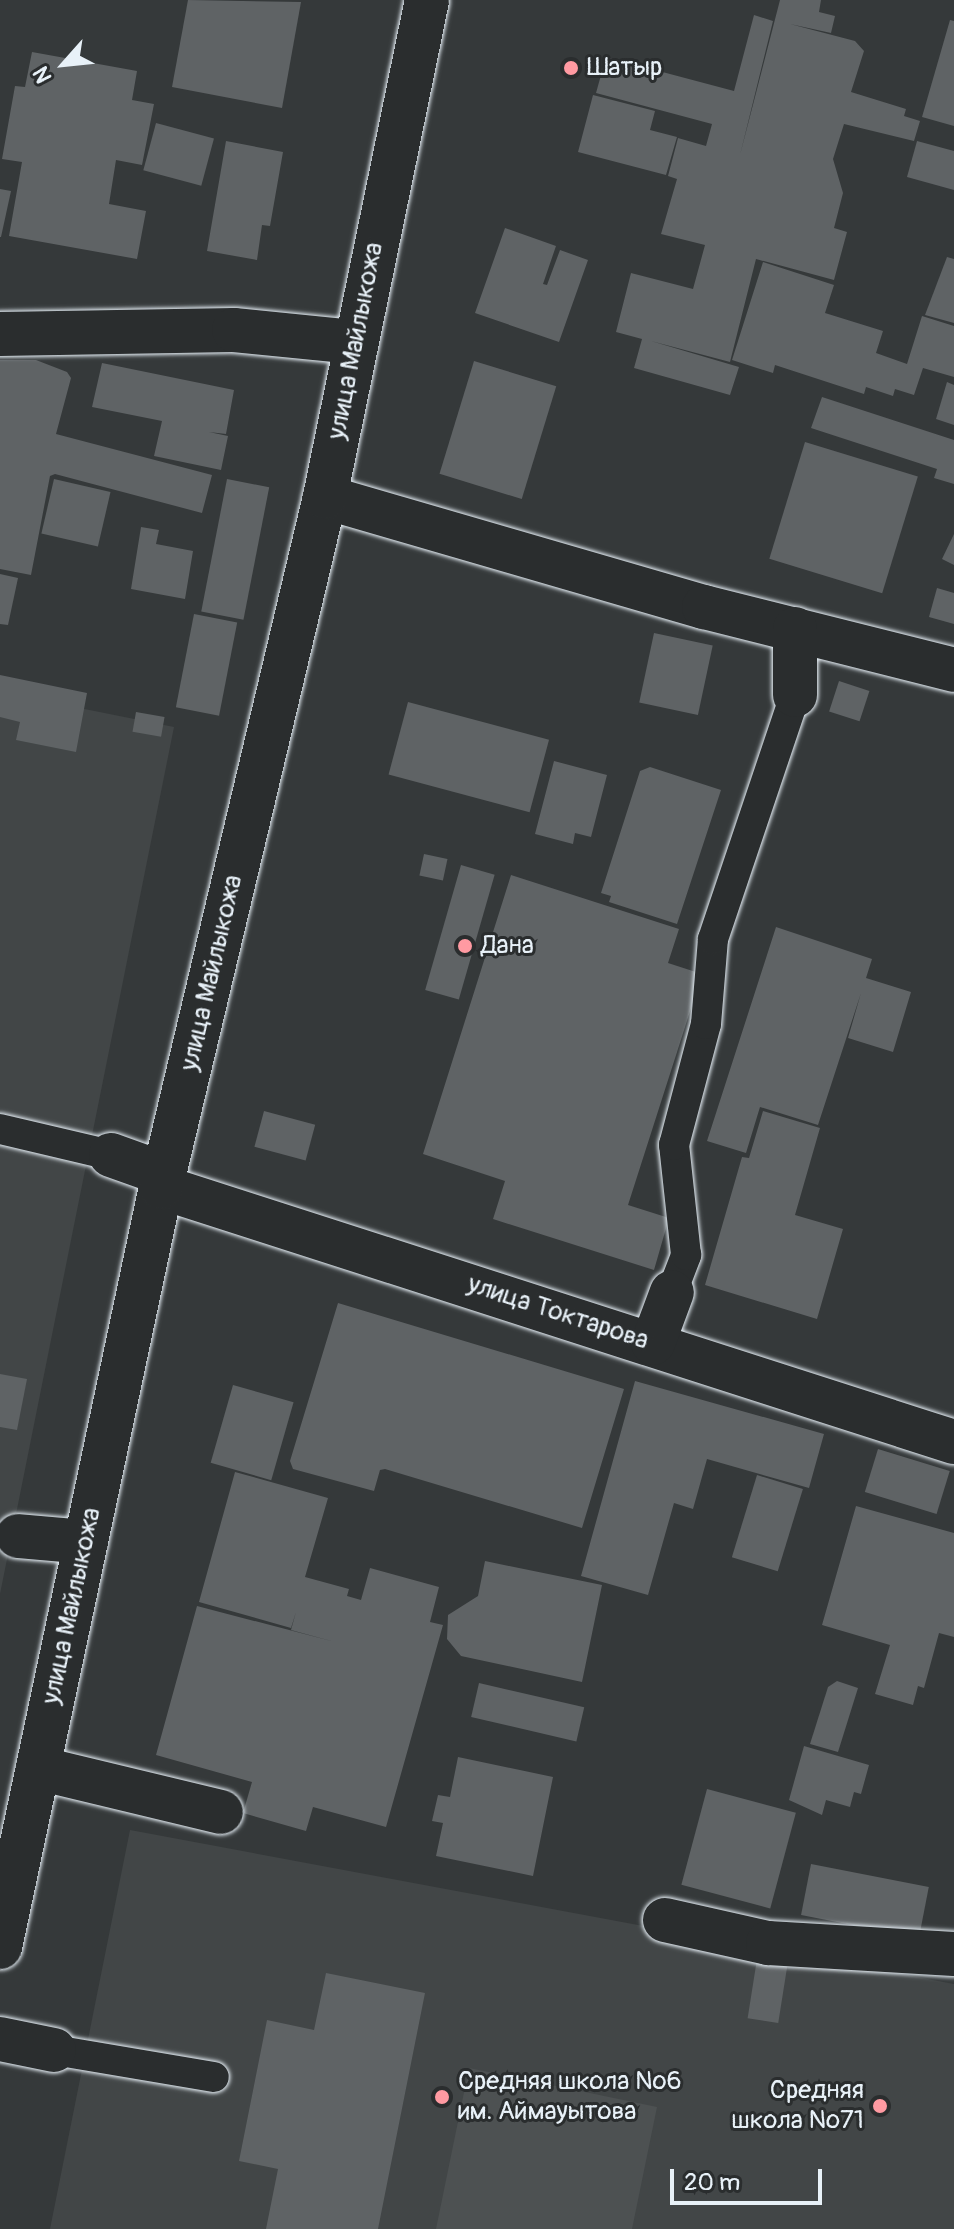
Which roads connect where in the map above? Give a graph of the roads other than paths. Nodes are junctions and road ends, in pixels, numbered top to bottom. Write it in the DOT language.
graph roads {
  1 [pos="427,0"];
  2 [pos="0,334"];
  3 [pos="355,342"];
  4 [pos="325,497"];
  5 [pos="795,629"];
  6 [pos="954,670"];
  7 [pos="795,695"];
  8 [pos="0,1129"];
  9 [pos="111,1155"];
  10 [pos="163,1180"];
  11 [pos="672,1292"];
  12 [pos="653,1343"];
  13 [pos="954,1442"];
  14 [pos="9,1534"];
  15 [pos="86,1542"];
  16 [pos="38,1768"];
  17 [pos="221,1812"];
  18 [pos="665,1920"];
  19 [pos="0,1947"];
  20 [pos="954,1954"];
  21 [pos="0,2039"];
  22 [pos="54,2050"];
  23 [pos="214,2077"];
  1 -- 3 [label="street, улица Майлыкожа"];
  2 -- 3 [label="street"];
  3 -- 4 [label="street, улица Майлыкожа"];
  4 -- 5 [label="street"];
  4 -- 10 [label="street, улица Майлыкожа"];
  5 -- 6 [label="street"];
  5 -- 7 [label="street"];
  7 -- 11 [label="lane"];
  8 -- 9 [label="lane"];
  9 -- 10 [label="street, улица Токтарова"];
  10 -- 12 [label="street, улица Токтарова"];
  10 -- 15 [label="street, улица Майлыкожа"];
  11 -- 12 [label="street"];
  12 -- 13 [label="street, улица Токтарова"];
  14 -- 15 [label="street"];
  15 -- 16 [label="street, улица Майлыкожа"];
  16 -- 17 [label="street"];
  16 -- 19 [label="street, улица Майлыкожа"];
  18 -- 20 [label="street"];
  21 -- 22 [label="street"];
  22 -- 23 [label="lane"];
}
